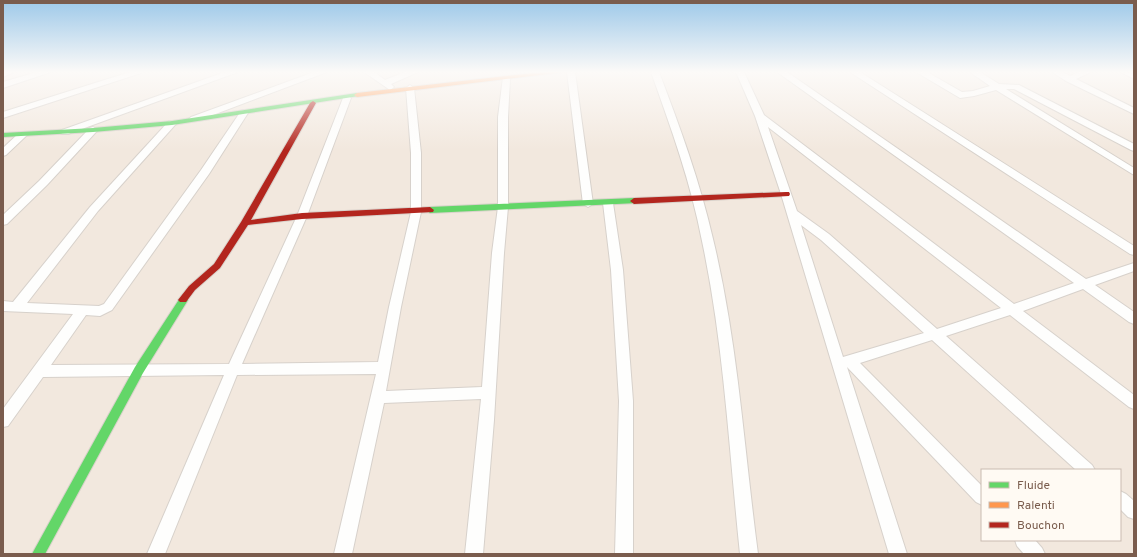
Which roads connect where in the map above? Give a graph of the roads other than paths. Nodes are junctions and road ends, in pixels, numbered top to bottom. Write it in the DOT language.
graph roads {
  1 [pos="57,98"];
  2 [pos="160,98"];
  3 [pos="252,98"];
  4 [pos="347,98"];
  5 [pos="411,98"];
  6 [pos="503,98"];
  7 [pos="574,98"];
  8 [pos="664,98"];
  9 [pos="752,98"];
  10 [pos="818,98"];
  11 [pos="895,98"];
  12 [pos="1014,98"];
  13 [pos="1038,98"];
  14 [pos="1108,98"];
  15 [pos="313,103"];
  16 [pos="1134,111"];
  17 [pos="244,113"];
  18 [pos="3,115"];
  19 [pos="760,116"];
  20 [pos="191,120"];
  21 [pos="172,123"];
  22 [pos="93,130"];
  23 [pos="64,132"];
  24 [pos="3,135"];
  25 [pos="22,135"];
  26 [pos="1134,148"];
  27 [pos="3,153"];
  28 [pos="1134,172"];
  29 [pos="786,194"];
  30 [pos="697,199"];
  31 [pos="608,203"];
  32 [pos="588,204"];
  33 [pos="503,207"];
  34 [pos="416,212"];
  35 [pos="792,213"];
  36 [pos="302,216"];
  37 [pos="3,221"];
  38 [pos="246,223"];
  39 [pos="1134,251"];
  40 [pos="1134,267"];
  41 [pos="1084,285"];
  42 [pos="3,306"];
  43 [pos="17,306"];
  44 [pos="83,310"];
  45 [pos="1011,310"];
  46 [pos="1134,319"];
  47 [pos="935,334"];
  48 [pos="844,362"];
  49 [pos="384,368"];
  50 [pos="233,369"];
  51 [pos="139,370"];
  52 [pos="38,371"];
  53 [pos="489,393"];
  54 [pos="378,397"];
  55 [pos="1134,403"];
  56 [pos="3,421"];
  57 [pos="1086,469"];
  58 [pos="981,496"];
  59 [pos="1121,500"];
  60 [pos="1134,511"];
  61 [pos="1024,541"];
  62 [pos="38,554"];
  63 [pos="156,554"];
  64 [pos="343,554"];
  65 [pos="474,554"];
  66 [pos="624,554"];
  67 [pos="749,554"];
  68 [pos="898,554"];
  69 [pos="1036,554"];
  1 -- 18 [label="street"];
  2 -- 23 [label="street"];
  3 -- 20 [label="street"];
  4 -- 15 [label="street"];
  4 -- 36 [label="street"];
  5 -- 34 [label="street"];
  6 -- 33 [label="street"];
  7 -- 32 [label="street"];
  8 -- 30 [label="street"];
  9 -- 19 [label="street"];
  10 -- 41 [label="street"];
  11 -- 39 [label="street"];
  12 -- 28 [label="street"];
  13 -- 26 [label="street"];
  14 -- 16 [label="street"];
  15 -- 17 [label="street"];
  15 -- 38 [label="street"];
  17 -- 20 [label="street"];
  17 -- 44 [label="street"];
  19 -- 29 [label="street"];
  19 -- 45 [label="street"];
  20 -- 21 [label="street"];
  21 -- 22 [label="street"];
  21 -- 43 [label="street"];
  22 -- 23 [label="street"];
  22 -- 37 [label="street"];
  23 -- 25 [label="street"];
  24 -- 25 [label="street"];
  25 -- 27 [label="street"];
  29 -- 30 [label="street"];
  29 -- 35 [label="street"];
  30 -- 31 [label="street"];
  30 -- 67 [label="street"];
  31 -- 32 [label="street"];
  31 -- 66 [label="street"];
  32 -- 33 [label="street"];
  33 -- 34 [label="street"];
  33 -- 53 [label="street"];
  34 -- 36 [label="street"];
  34 -- 49 [label="street"];
  35 -- 47 [label="street"];
  35 -- 48 [label="street"];
  36 -- 38 [label="street"];
  36 -- 50 [label="street"];
  38 -- 51 [label="street"];
  40 -- 41 [label="street"];
  41 -- 45 [label="street"];
  41 -- 46 [label="street"];
  42 -- 43 [label="street"];
  43 -- 44 [label="street"];
  44 -- 52 [label="street"];
  45 -- 47 [label="street"];
  45 -- 55 [label="street"];
  47 -- 48 [label="street"];
  47 -- 57 [label="street"];
  48 -- 58 [label="street"];
  48 -- 68 [label="street"];
  49 -- 50 [label="street"];
  49 -- 54 [label="street"];
  50 -- 51 [label="street"];
  50 -- 63 [label="street"];
  51 -- 52 [label="street"];
  51 -- 62 [label="street"];
  52 -- 56 [label="street"];
  53 -- 54 [label="street"];
  53 -- 65 [label="street"];
  54 -- 64 [label="street"];
  59 -- 60 [label="street"];
  61 -- 69 [label="street"];
}
